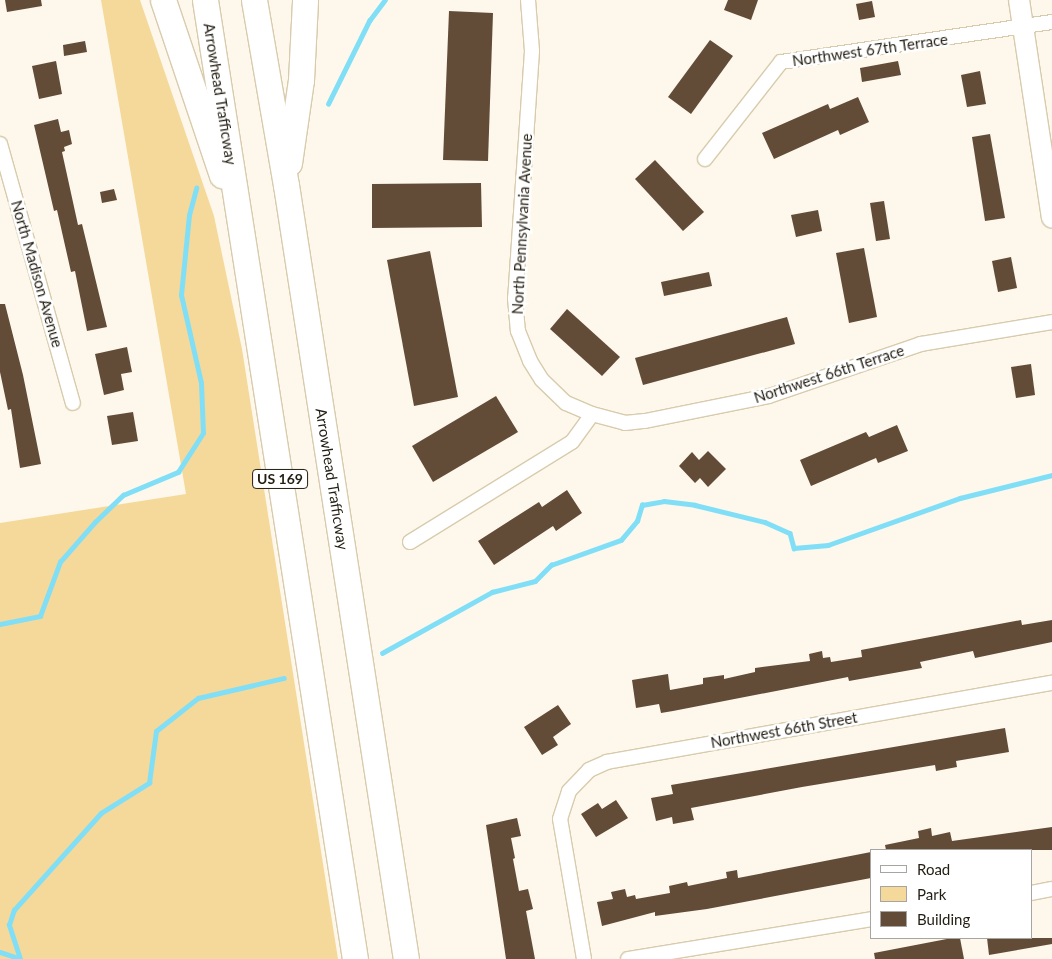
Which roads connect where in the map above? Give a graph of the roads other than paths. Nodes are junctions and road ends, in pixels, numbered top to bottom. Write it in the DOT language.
graph roads {
  1 [pos="163,0"];
  2 [pos="205,0"];
  3 [pos="254,0"];
  4 [pos="305,0"];
  5 [pos="528,0"];
  6 [pos="1019,0"];
  7 [pos="1052,22"];
  8 [pos="1024,28"];
  9 [pos="0,144"];
  10 [pos="704,159"];
  11 [pos="286,185"];
  12 [pos="1052,218"];
  13 [pos="241,224"];
  14 [pos="1052,322"];
  15 [pos="74,403"];
  16 [pos="592,414"];
  17 [pos="410,542"];
  18 [pos="1052,683"];
  19 [pos="1052,889"];
  20 [pos="1032,893"];
  21 [pos="870,919"];
  22 [pos="354,959"];
  23 [pos="406,959"];
  24 [pos="584,959"];
  25 [pos="628,959"];
  1 -- 13 [label="highway"];
  2 -- 13 [label="highway, Arrowhead Trafficway / US 169"];
  3 -- 11 [label="highway, Arrowhead Trafficway / US 169"];
  4 -- 11 [label="highway"];
  5 -- 16 [label="street, North Pennsylvania Avenue"];
  6 -- 8 [label="street"];
  7 -- 8 [label="street, Northwest 67th Terrace"];
  8 -- 10 [label="street, Northwest 67th Terrace"];
  8 -- 12 [label="street"];
  9 -- 15 [label="street, North Madison Avenue"];
  11 -- 23 [label="highway, Arrowhead Trafficway / US 169"];
  13 -- 22 [label="highway, Arrowhead Trafficway / US 169"];
  14 -- 16 [label="street, Northwest 66th Terrace"];
  16 -- 17 [label="street"];
  18 -- 24 [label="street, Northwest 66th Street"];
  19 -- 20 [label="street"];
  21 -- 25 [label="street"];
}
